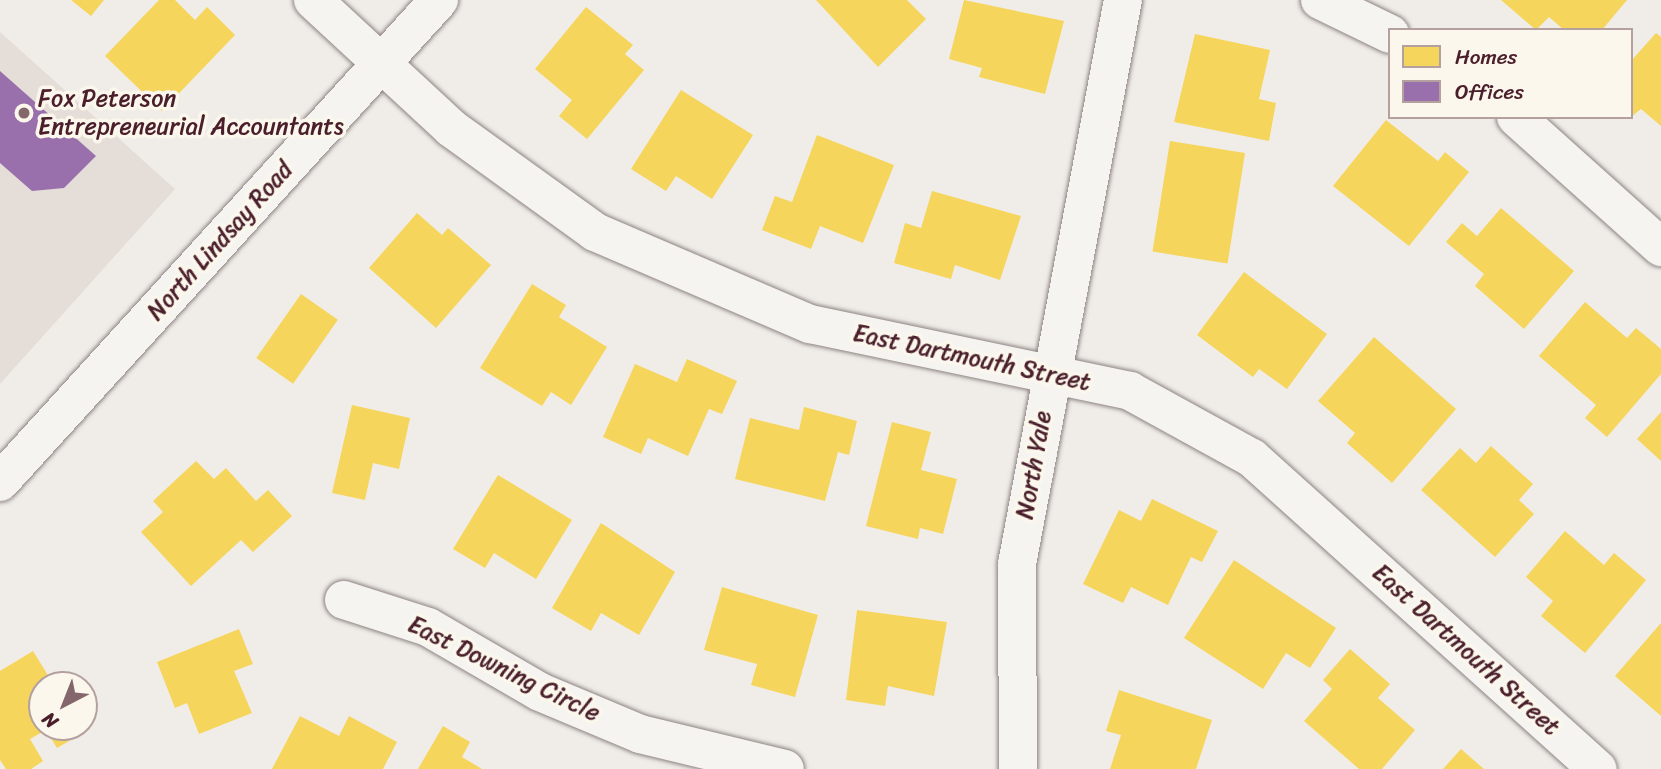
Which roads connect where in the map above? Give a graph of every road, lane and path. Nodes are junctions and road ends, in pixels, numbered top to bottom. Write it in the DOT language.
graph roads {
  1 [pos="313,0"];
  2 [pos="439,0"];
  3 [pos="1123,0"];
  4 [pos="1321,0"];
  5 [pos="1388,33"];
  6 [pos="383,62"];
  7 [pos="1518,119"];
  8 [pos="1661,247"];
  9 [pos="1049,375"];
  10 [pos="0,482"];
  11 [pos="344,600"];
  12 [pos="785,769"];
  13 [pos="1018,769"];
  14 [pos="1598,769"];
  1 -- 6 [label="street, East Dartmouth Street"];
  2 -- 6 [label="street, North Lindsay Road"];
  3 -- 9 [label="street, North Yale"];
  4 -- 5 [label="street"];
  6 -- 9 [label="street, East Dartmouth Street"];
  6 -- 10 [label="street, North Lindsay Road"];
  7 -- 8 [label="street"];
  9 -- 13 [label="street, North Yale"];
  9 -- 14 [label="street, East Dartmouth Street"];
  11 -- 12 [label="street, East Downing Circle"];
}
